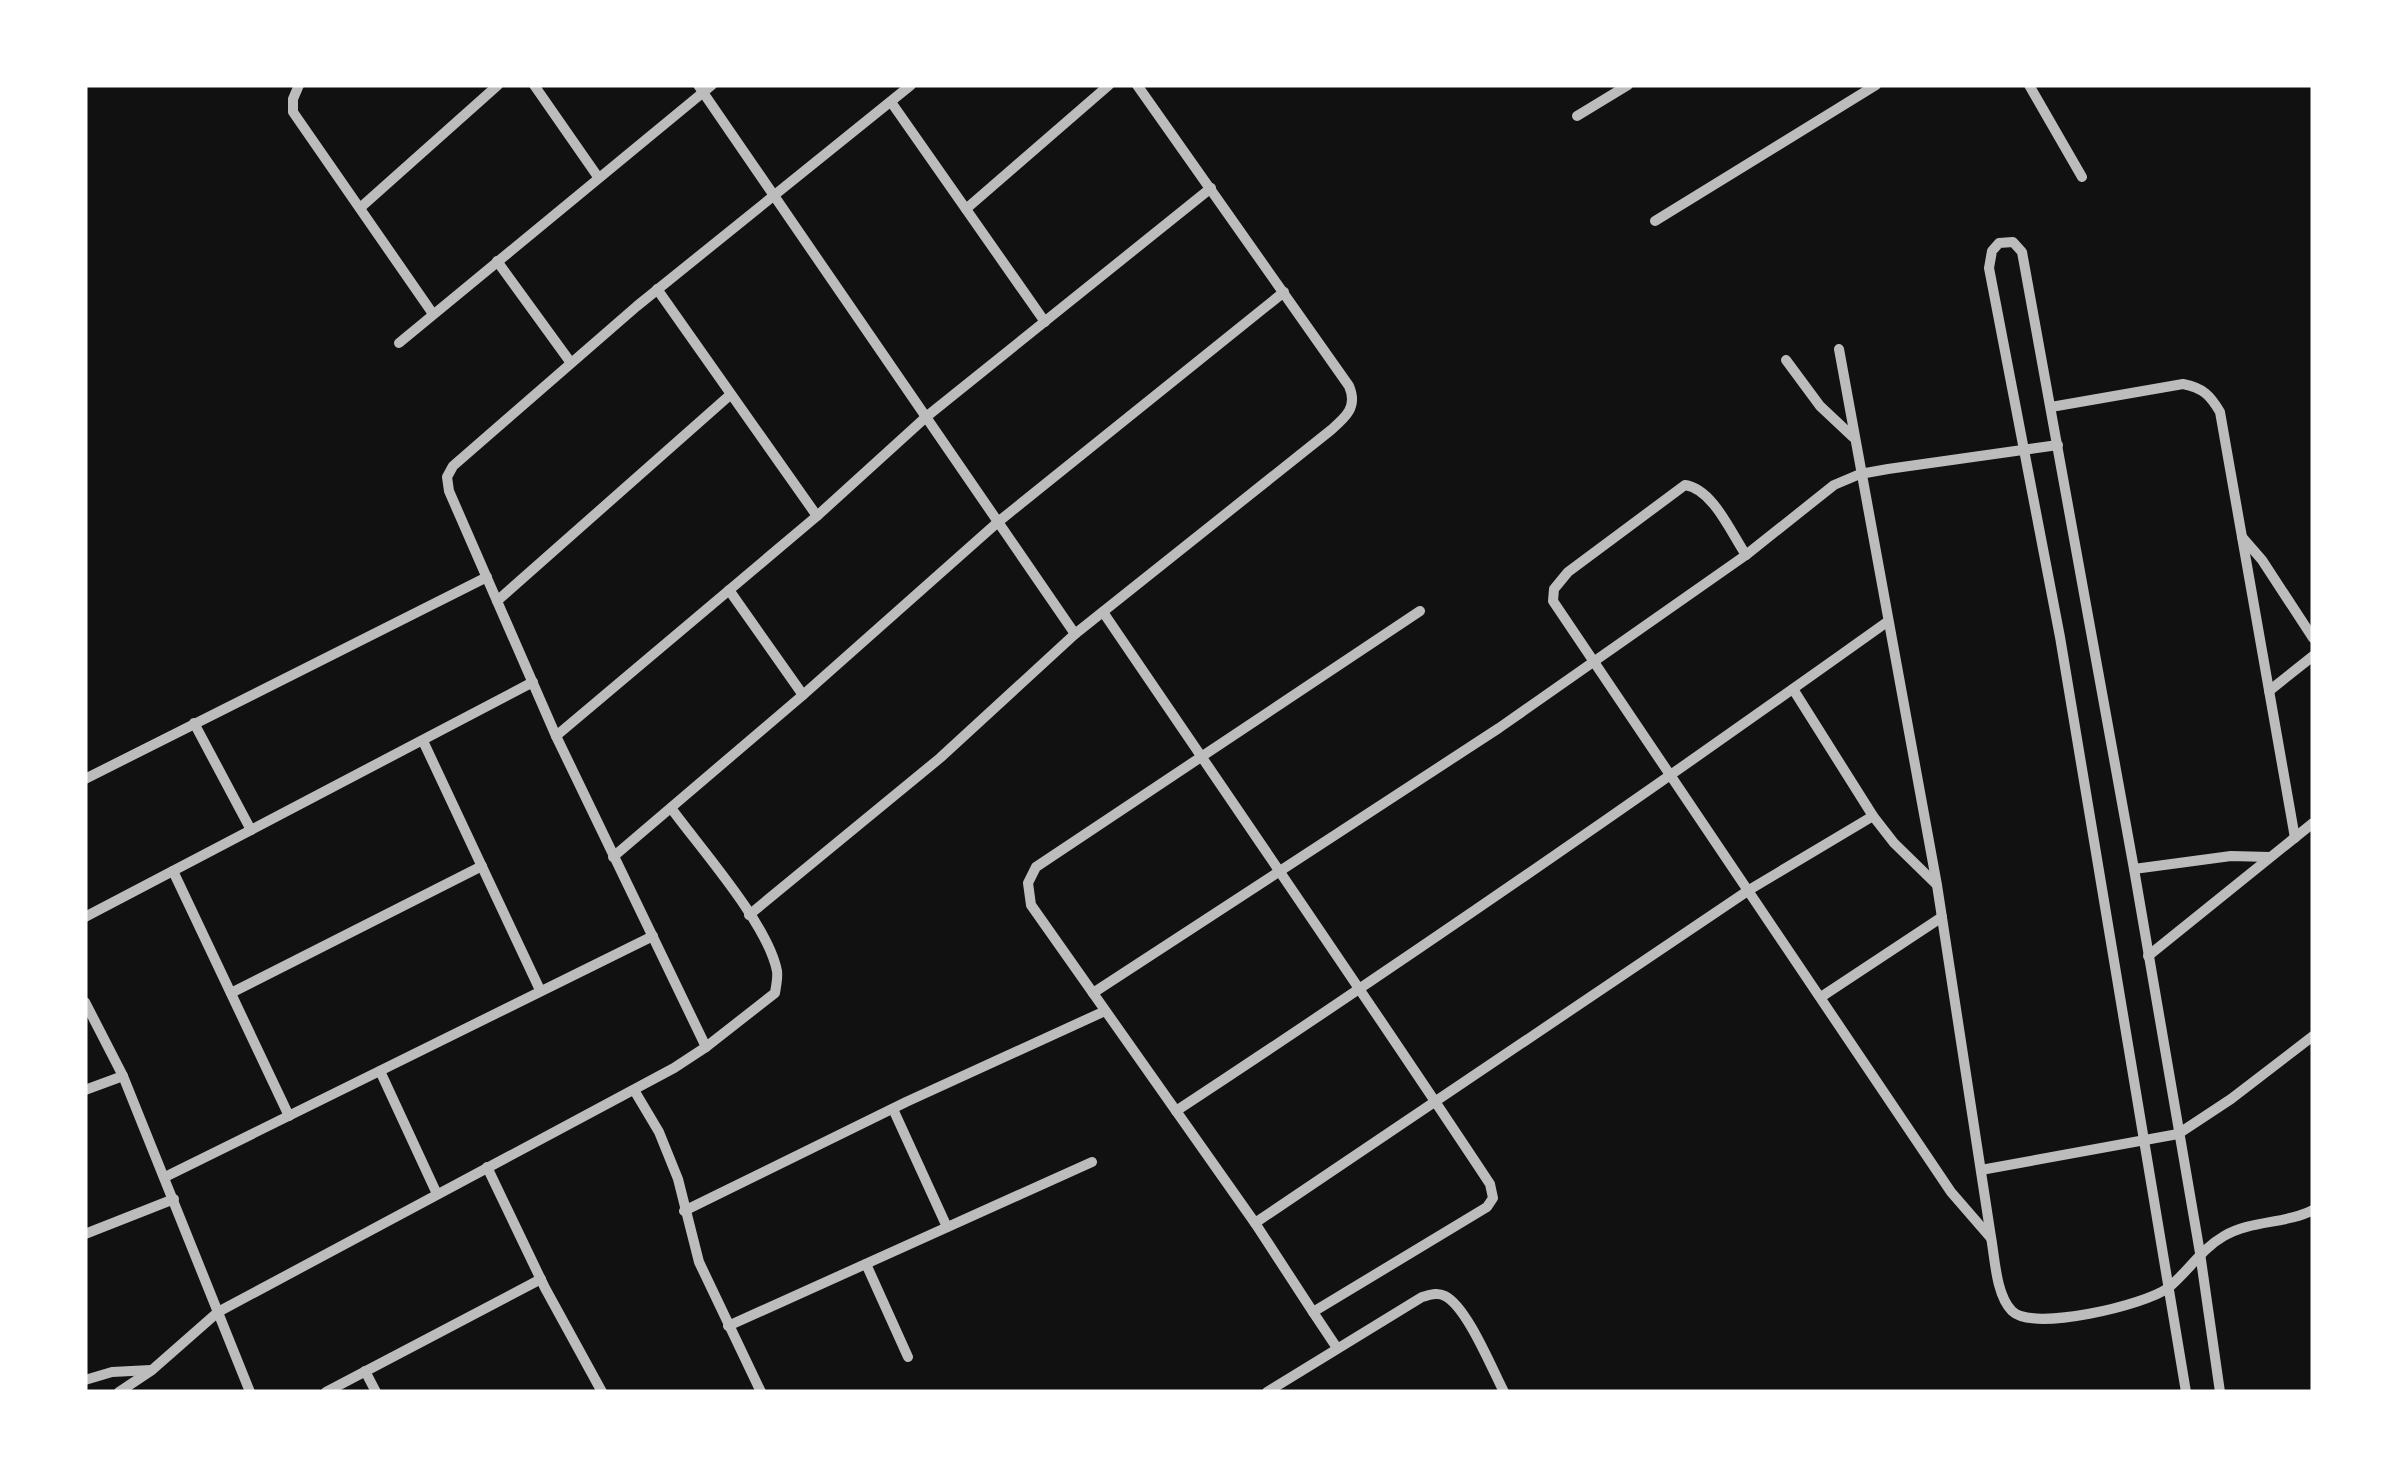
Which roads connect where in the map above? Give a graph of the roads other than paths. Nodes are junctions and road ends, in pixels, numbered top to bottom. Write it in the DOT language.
graph roads {
  1 [pos="299,85"];
  2 [pos="498,85"];
  3 [pos="534,85"];
  4 [pos="910,85"];
  5 [pos="1110,85"];
  6 [pos="1138,85"];
  7 [pos="1876,85"];
  8 [pos="2028,85"];
  9 [pos="1623,86"];
  10 [pos="704,88"];
  11 [pos="890,102"];
  12 [pos="1577,116"];
  13 [pos="598,176"];
  14 [pos="2082,177"];
  15 [pos="1211,188"];
  16 [pos="774,196"];
  17 [pos="360,208"];
  18 [pos="966,209"];
  19 [pos="1655,221"];
  20 [pos="497,260"];
  21 [pos="658,289"];
  22 [pos="1284,292"];
  23 [pos="433,314"];
  24 [pos="1045,322"];
  25 [pos="399,343"];
  26 [pos="1838,349"];
  27 [pos="1786,360"];
  28 [pos="572,363"];
  29 [pos="730,396"];
  30 [pos="2051,407"];
  31 [pos="926,418"];
  32 [pos="1854,438"];
  33 [pos="2058,445"];
  34 [pos="2024,450"];
  35 [pos="1860,474"];
  36 [pos="817,516"];
  37 [pos="998,522"];
  38 [pos="2242,538"];
  39 [pos="1746,555"];
  40 [pos="487,577"];
  41 [pos="729,590"];
  42 [pos="497,601"];
  43 [pos="1420,611"];
  44 [pos="1102,612"];
  45 [pos="1887,622"];
  46 [pos="1075,634"];
  47 [pos="2313,638"];
  48 [pos="2313,656"];
  49 [pos="1592,663"];
  50 [pos="532,682"];
  51 [pos="1793,689"];
  52 [pos="2269,691"];
  53 [pos="803,695"];
  54 [pos="194,723"];
  55 [pos="556,736"];
  56 [pos="423,741"];
  57 [pos="1200,755"];
  58 [pos="1671,776"];
  59 [pos="85,779"];
  60 [pos="670,808"];
  61 [pos="1873,816"];
  62 [pos="2313,824"];
  63 [pos="251,830"];
  64 [pos="2295,838"];
  65 [pos="613,856"];
  66 [pos="2271,857"];
  67 [pos="482,866"];
  68 [pos="2134,869"];
  69 [pos="173,871"];
  70 [pos="1280,872"];
  71 [pos="1937,885"];
  72 [pos="1749,890"];
  73 [pos="750,915"];
  74 [pos="85,916"];
  75 [pos="1942,917"];
  76 [pos="653,936"];
  77 [pos="2148,956"];
  78 [pos="540,990"];
  79 [pos="1360,990"];
  80 [pos="230,993"];
  81 [pos="1094,994"];
  82 [pos="1821,996"];
  83 [pos="85,1002"];
  84 [pos="1105,1010"];
  85 [pos="2313,1036"];
  86 [pos="706,1047"];
  87 [pos="380,1070"];
  88 [pos="123,1076"];
  89 [pos="85,1090"];
  90 [pos="634,1090"];
  91 [pos="1436,1102"];
  92 [pos="893,1109"];
  93 [pos="1176,1111"];
  94 [pos="290,1116"];
  95 [pos="2178,1134"];
  96 [pos="2144,1142"];
  97 [pos="1092,1162"];
  98 [pos="487,1168"];
  99 [pos="1981,1170"];
  100 [pos="165,1177"];
  101 [pos="437,1194"];
  102 [pos="174,1199"];
  103 [pos="2313,1210"];
  104 [pos="684,1211"];
  105 [pos="1256,1223"];
  106 [pos="946,1228"];
  107 [pos="85,1234"];
  108 [pos="1990,1238"];
  109 [pos="2200,1253"];
  110 [pos="866,1264"];
  111 [pos="541,1279"];
  112 [pos="2168,1288"];
  113 [pos="218,1312"];
  114 [pos="1313,1312"];
  115 [pos="728,1326"];
  116 [pos="1337,1348"];
  117 [pos="908,1357"];
  118 [pos="152,1370"];
  119 [pos="365,1372"];
  120 [pos="85,1380"];
  121 [pos="119,1392"];
  122 [pos="250,1392"];
  123 [pos="326,1392"];
  124 [pos="376,1392"];
  125 [pos="602,1392"];
  126 [pos="761,1392"];
  127 [pos="1267,1392"];
  128 [pos="1504,1392"];
  129 [pos="2186,1392"];
  130 [pos="2220,1392"];
  1 -- 17 [label="street"];
  2 -- 17 [label="street"];
  3 -- 13 [label="street"];
  4 -- 11 [label="street"];
  5 -- 18 [label="street"];
  6 -- 15 [label="street"];
  7 -- 19 [label="street"];
  8 -- 14 [label="street"];
  9 -- 12 [label="street"];
  10 -- 13 [label="street"];
  10 -- 16 [label="street"];
  11 -- 16 [label="street"];
  11 -- 18 [label="street"];
  13 -- 20 [label="street"];
  15 -- 22 [label="street"];
  15 -- 24 [label="street"];
  16 -- 21 [label="street"];
  16 -- 31 [label="street"];
  17 -- 23 [label="street"];
  18 -- 24 [label="street"];
  20 -- 23 [label="street"];
  20 -- 28 [label="street"];
  21 -- 28 [label="street"];
  21 -- 29 [label="street"];
  22 -- 37 [label="street"];
  22 -- 44 [label="street"];
  23 -- 25 [label="street"];
  24 -- 31 [label="street"];
  26 -- 32 [label="street"];
  27 -- 32 [label="street"];
  28 -- 40 [label="street"];
  29 -- 36 [label="street"];
  29 -- 42 [label="street"];
  30 -- 33 [label="street"];
  30 -- 34 [label="street"];
  30 -- 38 [label="street"];
  31 -- 36 [label="street"];
  31 -- 37 [label="street"];
  32 -- 35 [label="street"];
  33 -- 34 [label="street"];
  33 -- 68 [label="street"];
  34 -- 35 [label="street"];
  34 -- 96 [label="street"];
  35 -- 39 [label="street"];
  35 -- 45 [label="street"];
  36 -- 41 [label="street"];
  37 -- 46 [label="street"];
  37 -- 53 [label="street"];
  38 -- 47 [label="street"];
  38 -- 52 [label="street"];
  39 -- 49 [label="street"];
  39 -- 49 [label="street"];
  40 -- 42 [label="street"];
  40 -- 54 [label="street"];
  41 -- 53 [label="street"];
  41 -- 55 [label="street"];
  42 -- 50 [label="street"];
  43 -- 57 [label="street"];
  44 -- 46 [label="street"];
  44 -- 57 [label="street"];
  45 -- 51 [label="street"];
  45 -- 71 [label="street"];
  46 -- 73 [label="street"];
  48 -- 52 [label="street"];
  49 -- 58 [label="street"];
  49 -- 70 [label="street"];
  50 -- 55 [label="street"];
  50 -- 56 [label="street"];
  51 -- 58 [label="street"];
  51 -- 61 [label="street"];
  52 -- 64 [label="street"];
  53 -- 60 [label="street"];
  54 -- 59 [label="street"];
  54 -- 63 [label="street"];
  55 -- 65 [label="street"];
  56 -- 63 [label="street"];
  56 -- 67 [label="street"];
  57 -- 70 [label="street"];
  57 -- 81 [label="street"];
  58 -- 72 [label="street"];
  58 -- 79 [label="street"];
  60 -- 65 [label="street"];
  60 -- 73 [label="street"];
  61 -- 71 [label="street"];
  61 -- 72 [label="street"];
  62 -- 64 [label="street"];
  63 -- 69 [label="street"];
  64 -- 66 [label="street"];
  65 -- 76 [label="street"];
  66 -- 68 [label="street"];
  66 -- 77 [label="street"];
  67 -- 78 [label="street"];
  67 -- 80 [label="street"];
  68 -- 77 [label="street"];
  69 -- 74 [label="street"];
  69 -- 80 [label="street"];
  70 -- 79 [label="street"];
  70 -- 81 [label="street"];
  71 -- 75 [label="street"];
  72 -- 82 [label="street"];
  72 -- 91 [label="street"];
  73 -- 86 [label="street"];
  75 -- 82 [label="street"];
  75 -- 99 [label="street"];
  76 -- 78 [label="street"];
  76 -- 86 [label="street"];
  77 -- 95 [label="street"];
  78 -- 87 [label="street"];
  79 -- 91 [label="street"];
  79 -- 93 [label="street"];
  80 -- 94 [label="street"];
  81 -- 84 [label="street"];
  82 -- 108 [label="street"];
  83 -- 88 [label="street"];
  84 -- 92 [label="street"];
  84 -- 93 [label="street"];
  85 -- 95 [label="street"];
  86 -- 90 [label="street"];
  87 -- 94 [label="street"];
  87 -- 101 [label="street"];
  88 -- 89 [label="street"];
  88 -- 100 [label="street"];
  90 -- 98 [label="street"];
  90 -- 104 [label="street"];
  91 -- 105 [label="street"];
  91 -- 114 [label="street"];
  92 -- 104 [label="street"];
  92 -- 106 [label="street"];
  93 -- 105 [label="street"];
  94 -- 100 [label="street"];
  95 -- 96 [label="street"];
  95 -- 109 [label="street"];
  96 -- 99 [label="street"];
  96 -- 112 [label="street"];
  97 -- 106 [label="street"];
  98 -- 101 [label="street"];
  98 -- 111 [label="street"];
  99 -- 108 [label="street"];
  100 -- 102 [label="street"];
  101 -- 113 [label="street"];
  102 -- 107 [label="street"];
  102 -- 113 [label="street"];
  103 -- 109 [label="street"];
  104 -- 115 [label="street"];
  105 -- 114 [label="street"];
  106 -- 110 [label="street"];
  108 -- 112 [label="street"];
  109 -- 112 [label="street"];
  109 -- 130 [label="street"];
  110 -- 115 [label="street"];
  110 -- 117 [label="street"];
  111 -- 119 [label="street"];
  111 -- 125 [label="street"];
  112 -- 129 [label="street"];
  113 -- 118 [label="street"];
  113 -- 122 [label="street"];
  114 -- 116 [label="street"];
  115 -- 126 [label="street"];
  116 -- 127 [label="street"];
  116 -- 128 [label="street"];
  118 -- 120 [label="street"];
  118 -- 121 [label="street"];
  119 -- 123 [label="street"];
  119 -- 124 [label="street"];
}
